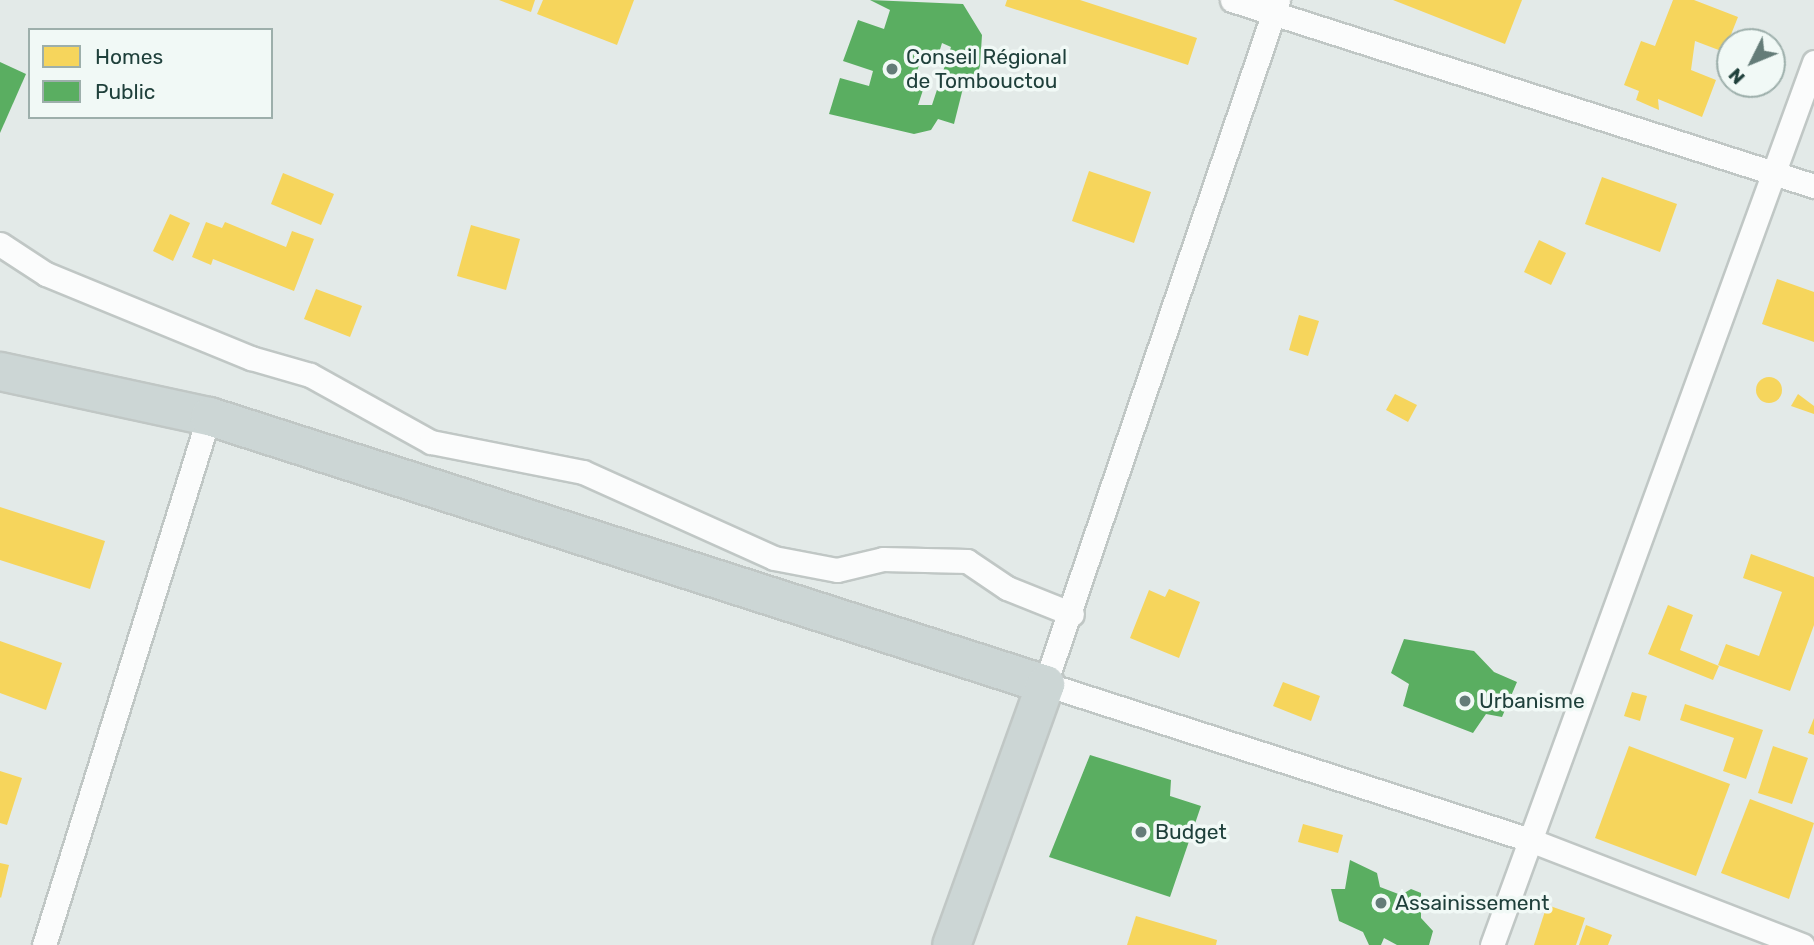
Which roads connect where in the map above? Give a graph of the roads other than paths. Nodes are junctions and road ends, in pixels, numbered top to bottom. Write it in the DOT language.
graph roads {
  1 [pos="1232,0"];
  2 [pos="1276,7"];
  3 [pos="1814,62"];
  4 [pos="1775,173"];
  5 [pos="1814,186"];
  6 [pos="0,244"];
  7 [pos="0,371"];
  8 [pos="209,416"];
  9 [pos="1072,614"];
  10 [pos="1045,684"];
  11 [pos="1530,840"];
  12 [pos="44,945"];
  13 [pos="951,945"];
  14 [pos="1492,945"];
  15 [pos="1802,945"];
  1 -- 2 [label="street"];
  2 -- 4 [label="street"];
  2 -- 9 [label="street"];
  3 -- 4 [label="street"];
  4 -- 5 [label="street"];
  4 -- 11 [label="street"];
  6 -- 9 [label="street"];
  7 -- 8 [label="main road"];
  8 -- 10 [label="main road"];
  8 -- 12 [label="street"];
  9 -- 10 [label="street"];
  10 -- 11 [label="street"];
  10 -- 13 [label="main road"];
  11 -- 14 [label="street"];
  11 -- 15 [label="street"];
}
